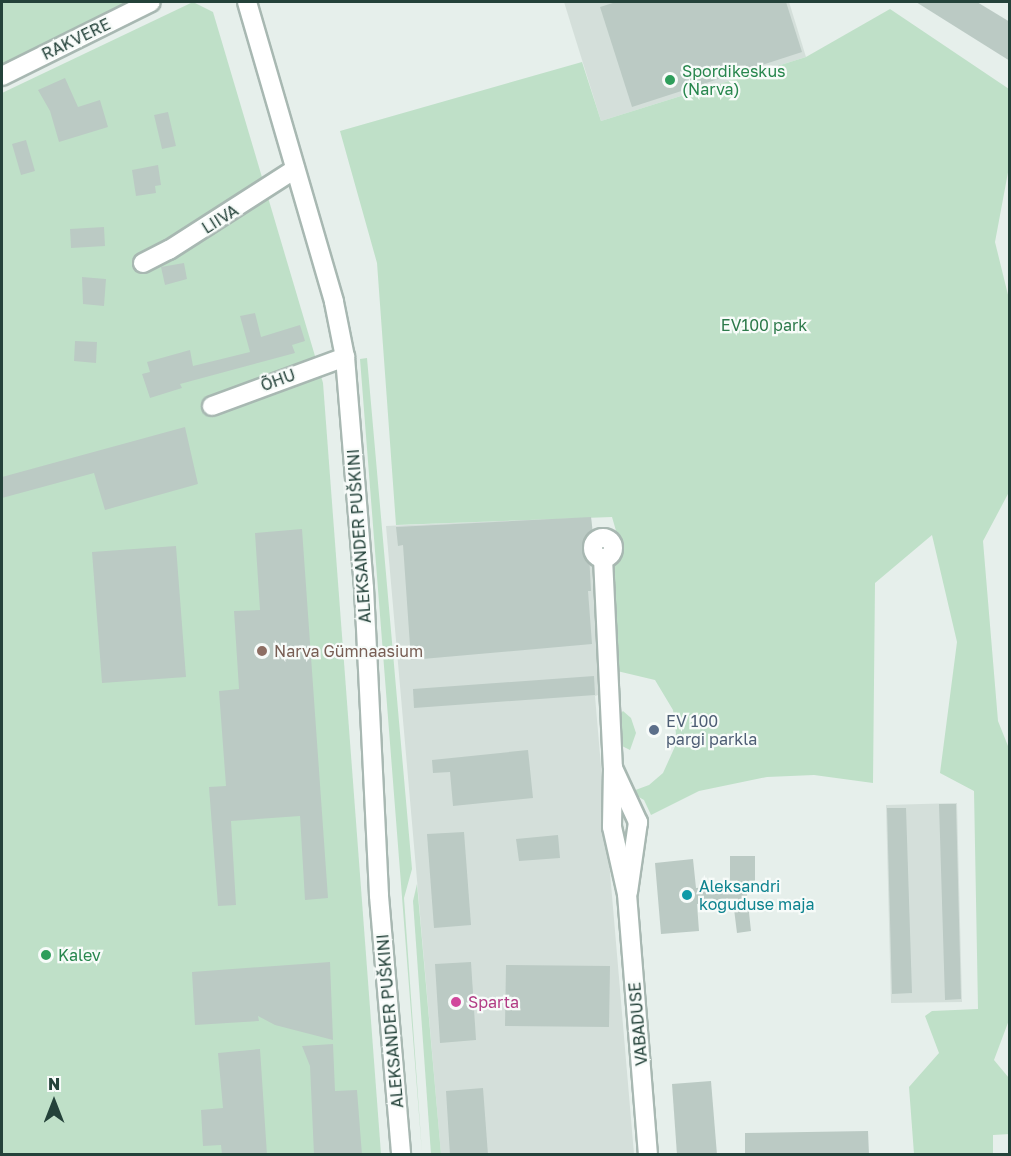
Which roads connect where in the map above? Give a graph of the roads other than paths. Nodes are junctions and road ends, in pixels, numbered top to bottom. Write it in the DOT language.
graph roads {
  1 [pos="151,2"];
  2 [pos="247,2"];
  3 [pos="2,76"];
  4 [pos="295,169"];
  5 [pos="143,263"];
  6 [pos="345,357"];
  7 [pos="212,405"];
  8 [pos="603,558"];
  9 [pos="613,768"];
  10 [pos="627,894"];
  11 [pos="400,1155"];
  12 [pos="648,1155"];
  1 -- 3 [label="street, RAKVERE"];
  2 -- 4 [label="street, ALEKSANDER PUŠKINI"];
  4 -- 5 [label="street, LIIVA"];
  4 -- 6 [label="street, ALEKSANDER PUŠKINI"];
  6 -- 7 [label="street, ÕHU"];
  6 -- 11 [label="street, ALEKSANDER PUŠKINI"];
  8 -- 9 [label="street, VABADUSE"];
  9 -- 10 [label="street, VABADUSE"];
  9 -- 10 [label="street, VABADUSE"];
  10 -- 12 [label="street, VABADUSE"];
}
